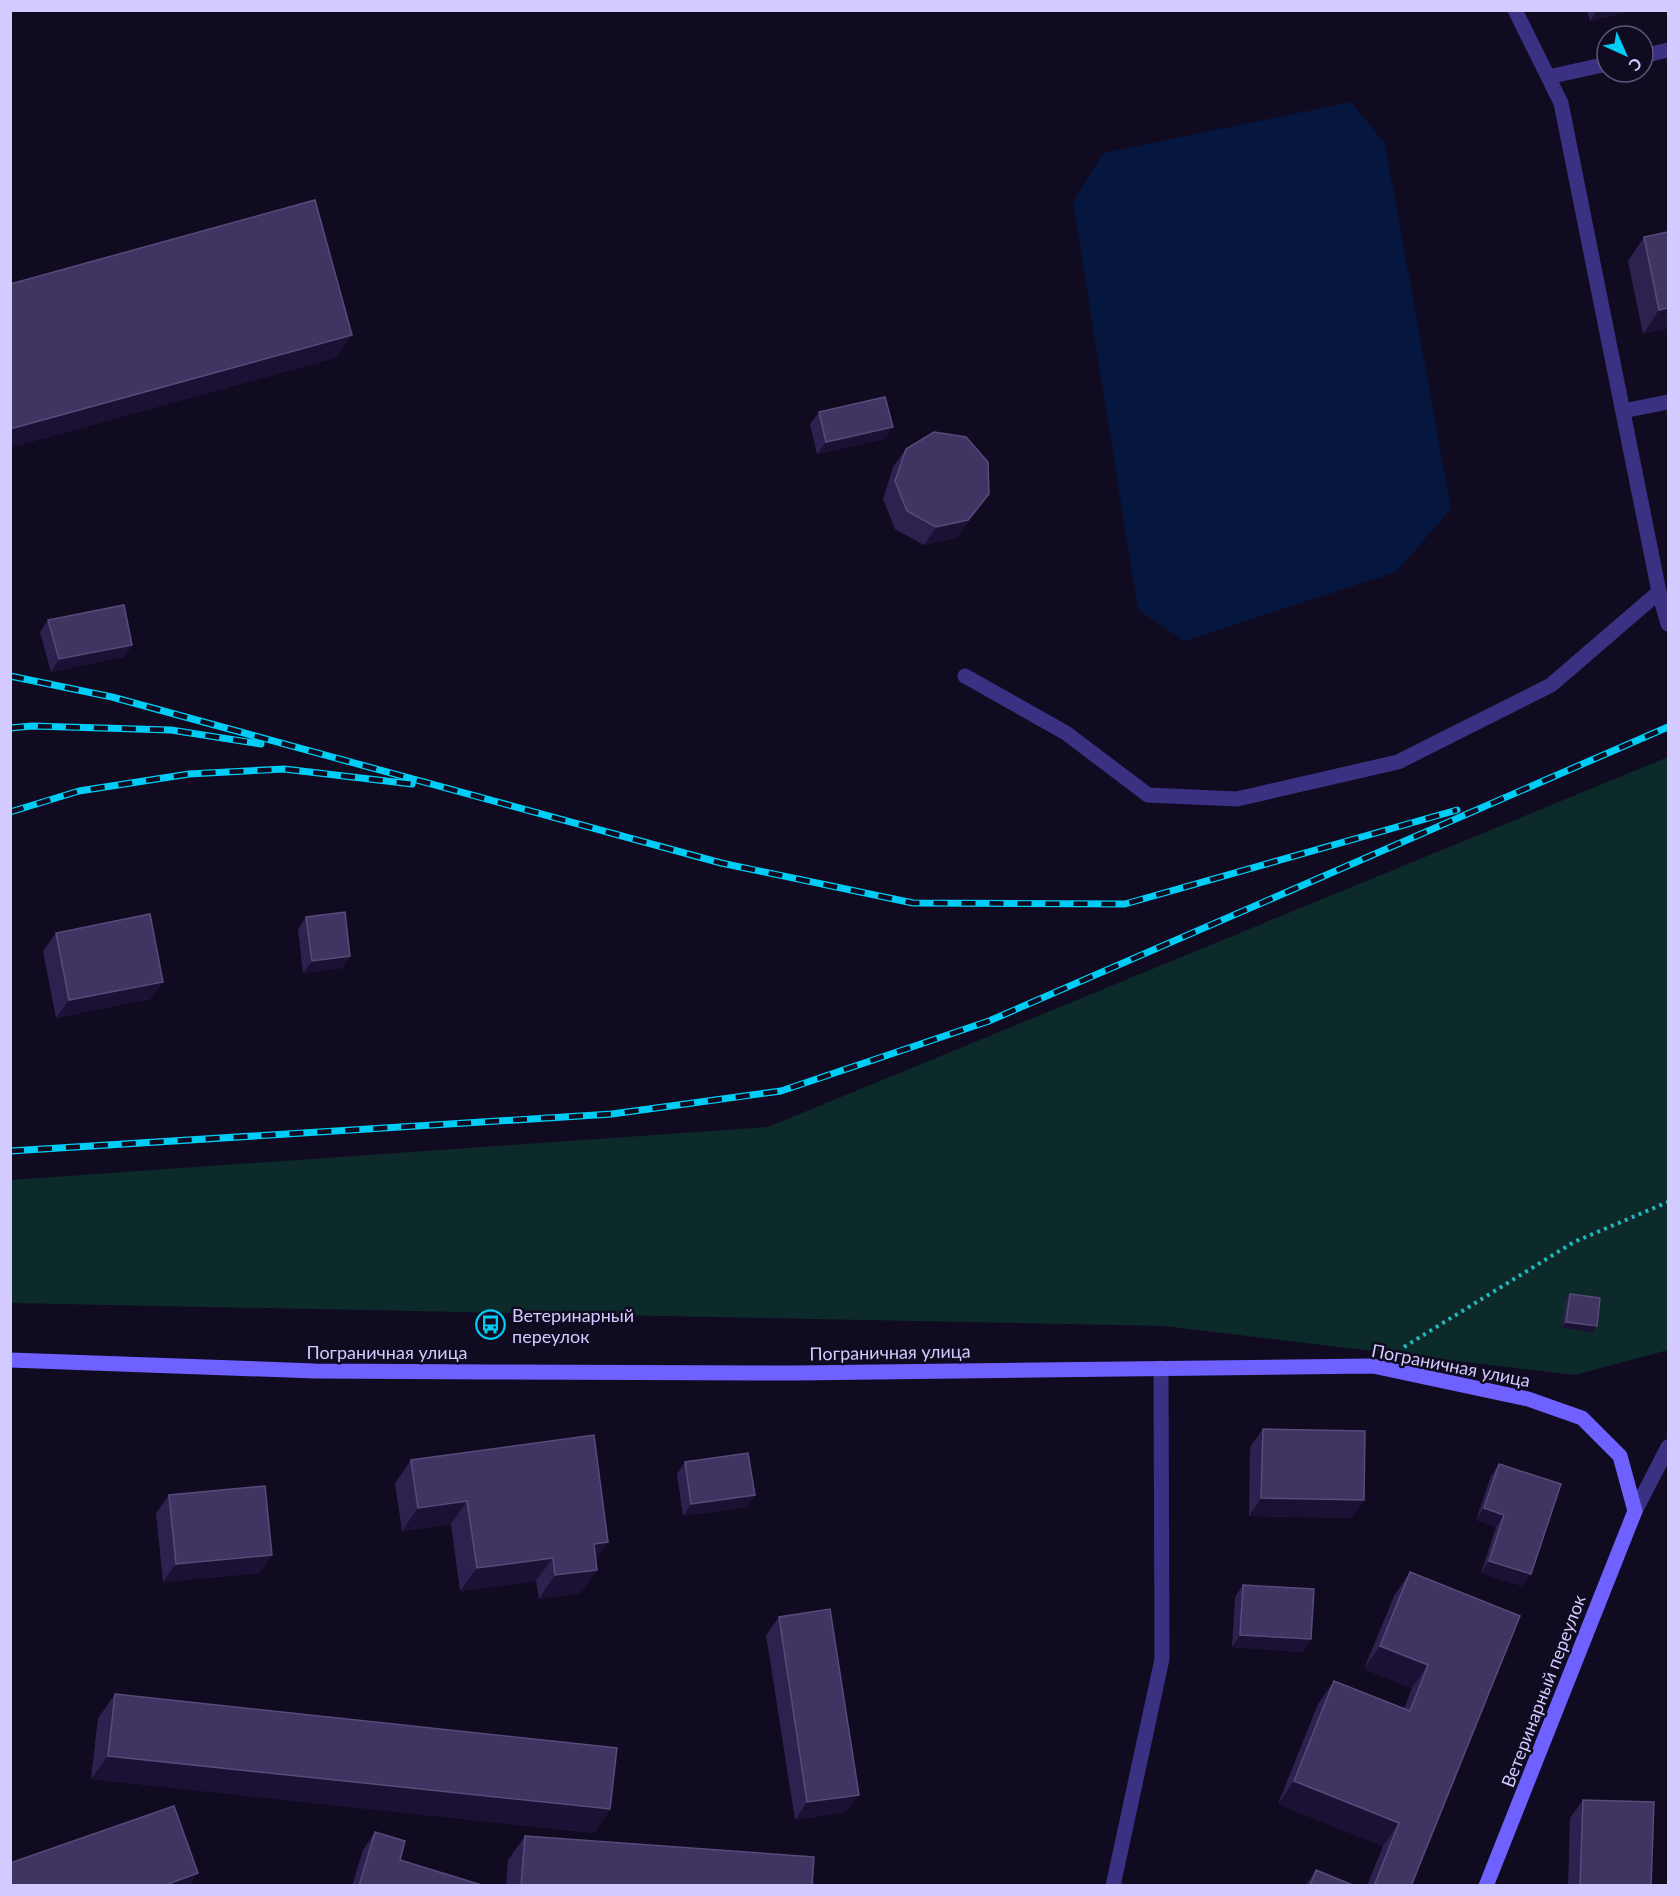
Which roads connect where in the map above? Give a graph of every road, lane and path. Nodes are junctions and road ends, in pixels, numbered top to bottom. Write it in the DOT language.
graph roads {
  1 [pos="1515,10"];
  2 [pos="1595,67"];
  3 [pos="1548,77"];
  4 [pos="1668,402"];
  5 [pos="1623,411"];
  6 [pos="1659,592"];
  7 [pos="1668,624"];
  8 [pos="965,676"];
  9 [pos="1668,1202"];
  10 [pos="10,1360"];
  11 [pos="1373,1366"];
  12 [pos="1161,1368"];
  13 [pos="1668,1447"];
  14 [pos="1635,1511"];
  15 [pos="1113,1886"];
  16 [pos="1486,1886"];
  1 -- 3 [label="street"];
  2 -- 3 [label="street"];
  3 -- 5 [label="street"];
  4 -- 5 [label="street"];
  5 -- 6 [label="street"];
  6 -- 7 [label="street"];
  6 -- 8 [label="street"];
  9 -- 11 [label="path"];
  10 -- 12 [label="main road, Пограничная улица"];
  11 -- 12 [label="main road, Пограничная улица"];
  11 -- 14 [label="main road, Пограничная улица"];
  12 -- 15 [label="street"];
  13 -- 14 [label="street"];
  14 -- 16 [label="main road, Ветеринарный переулок"];
}
